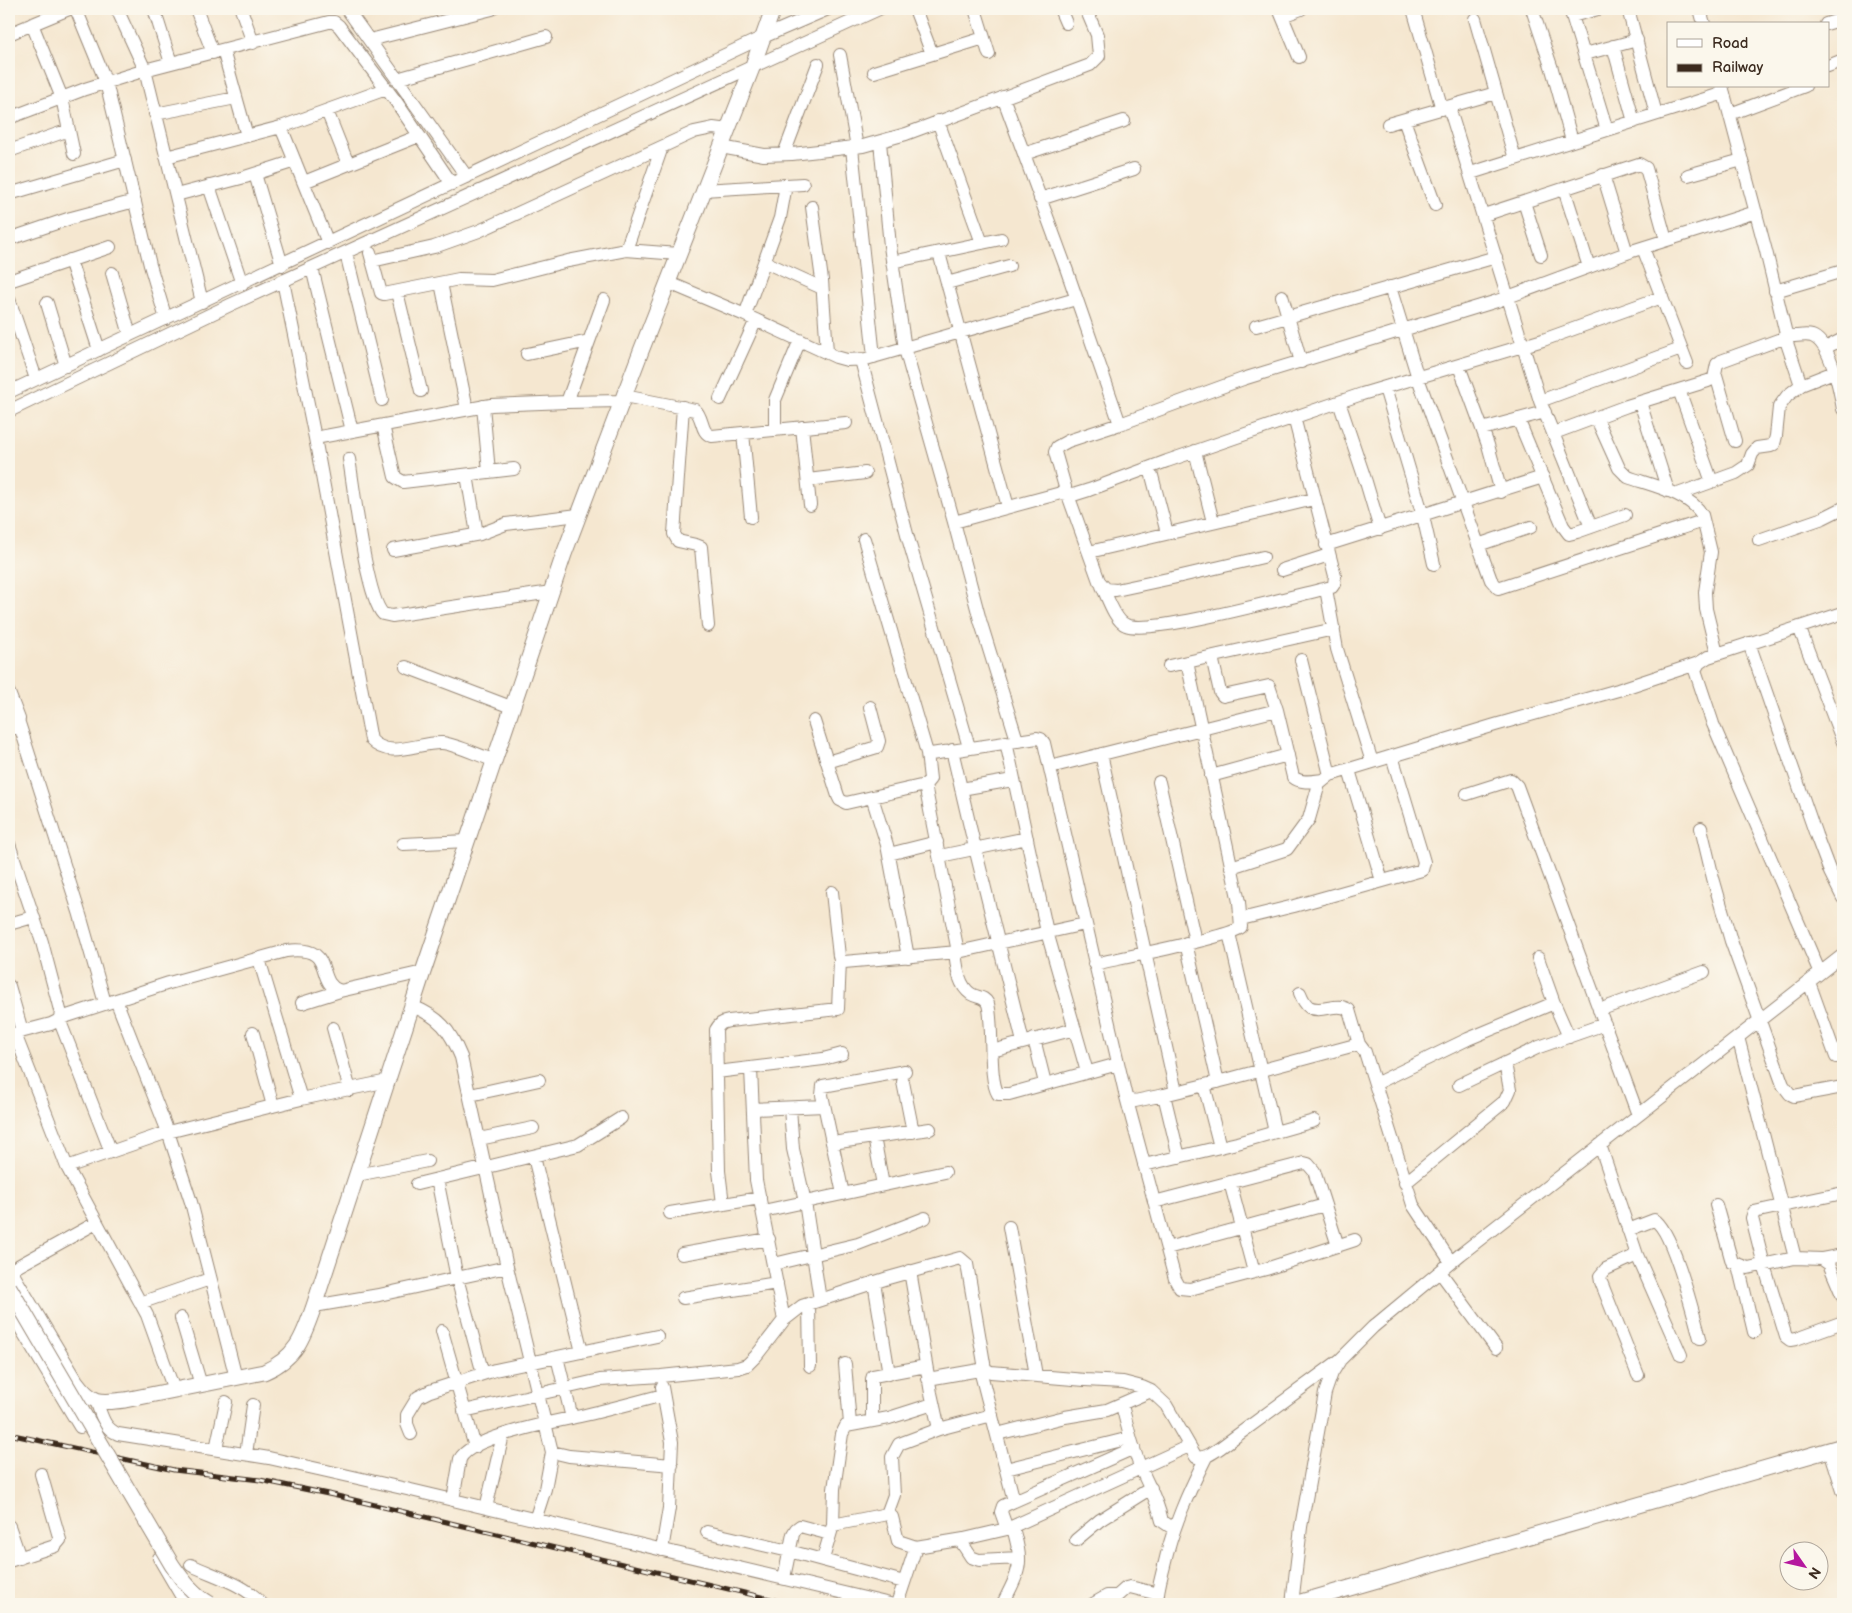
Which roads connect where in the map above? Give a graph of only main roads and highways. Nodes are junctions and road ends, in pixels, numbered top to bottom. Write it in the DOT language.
graph roads {
  1 [pos="770,10"];
  2 [pos="9,1270"];
  3 [pos="9,1287"];
  4 [pos="1837,1448"];
  5 [pos="210,1604"];
  6 [pos="1293,1604"];
  1 -- 2 [label="main road"];
  3 -- 5 [label="main road, bridge"];
  4 -- 6 [label="main road"];
}
